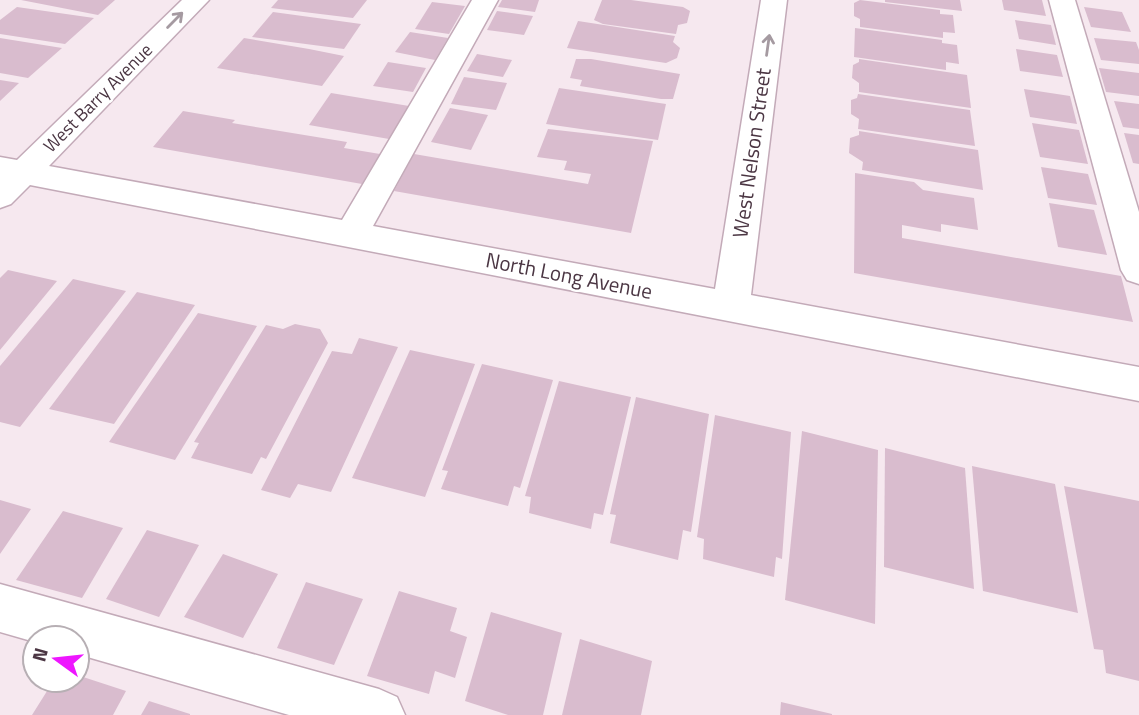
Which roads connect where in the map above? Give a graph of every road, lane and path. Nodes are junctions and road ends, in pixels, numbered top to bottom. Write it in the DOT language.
graph roads {
  1 [pos="196,0"];
  2 [pos="485,0"];
  3 [pos="774,0"];
  4 [pos="1062,0"];
  5 [pos="8,179"];
  6 [pos="351,234"];
  7 [pos="1139,271"];
  8 [pos="730,306"];
  9 [pos="1139,384"];
  10 [pos="0,608"];
  11 [pos="379,715"];
  5 -- 1 [label="street, West Barry Avenue, one-way"];
  2 -- 6 [label="street"];
  8 -- 3 [label="street, West Nelson Street, one-way"];
  4 -- 7 [label="street"];
  5 -- 6 [label="street, North Long Avenue"];
  6 -- 8 [label="street, North Long Avenue"];
  8 -- 9 [label="street, North Long Avenue"];
  10 -- 11 [label="street"];
}
